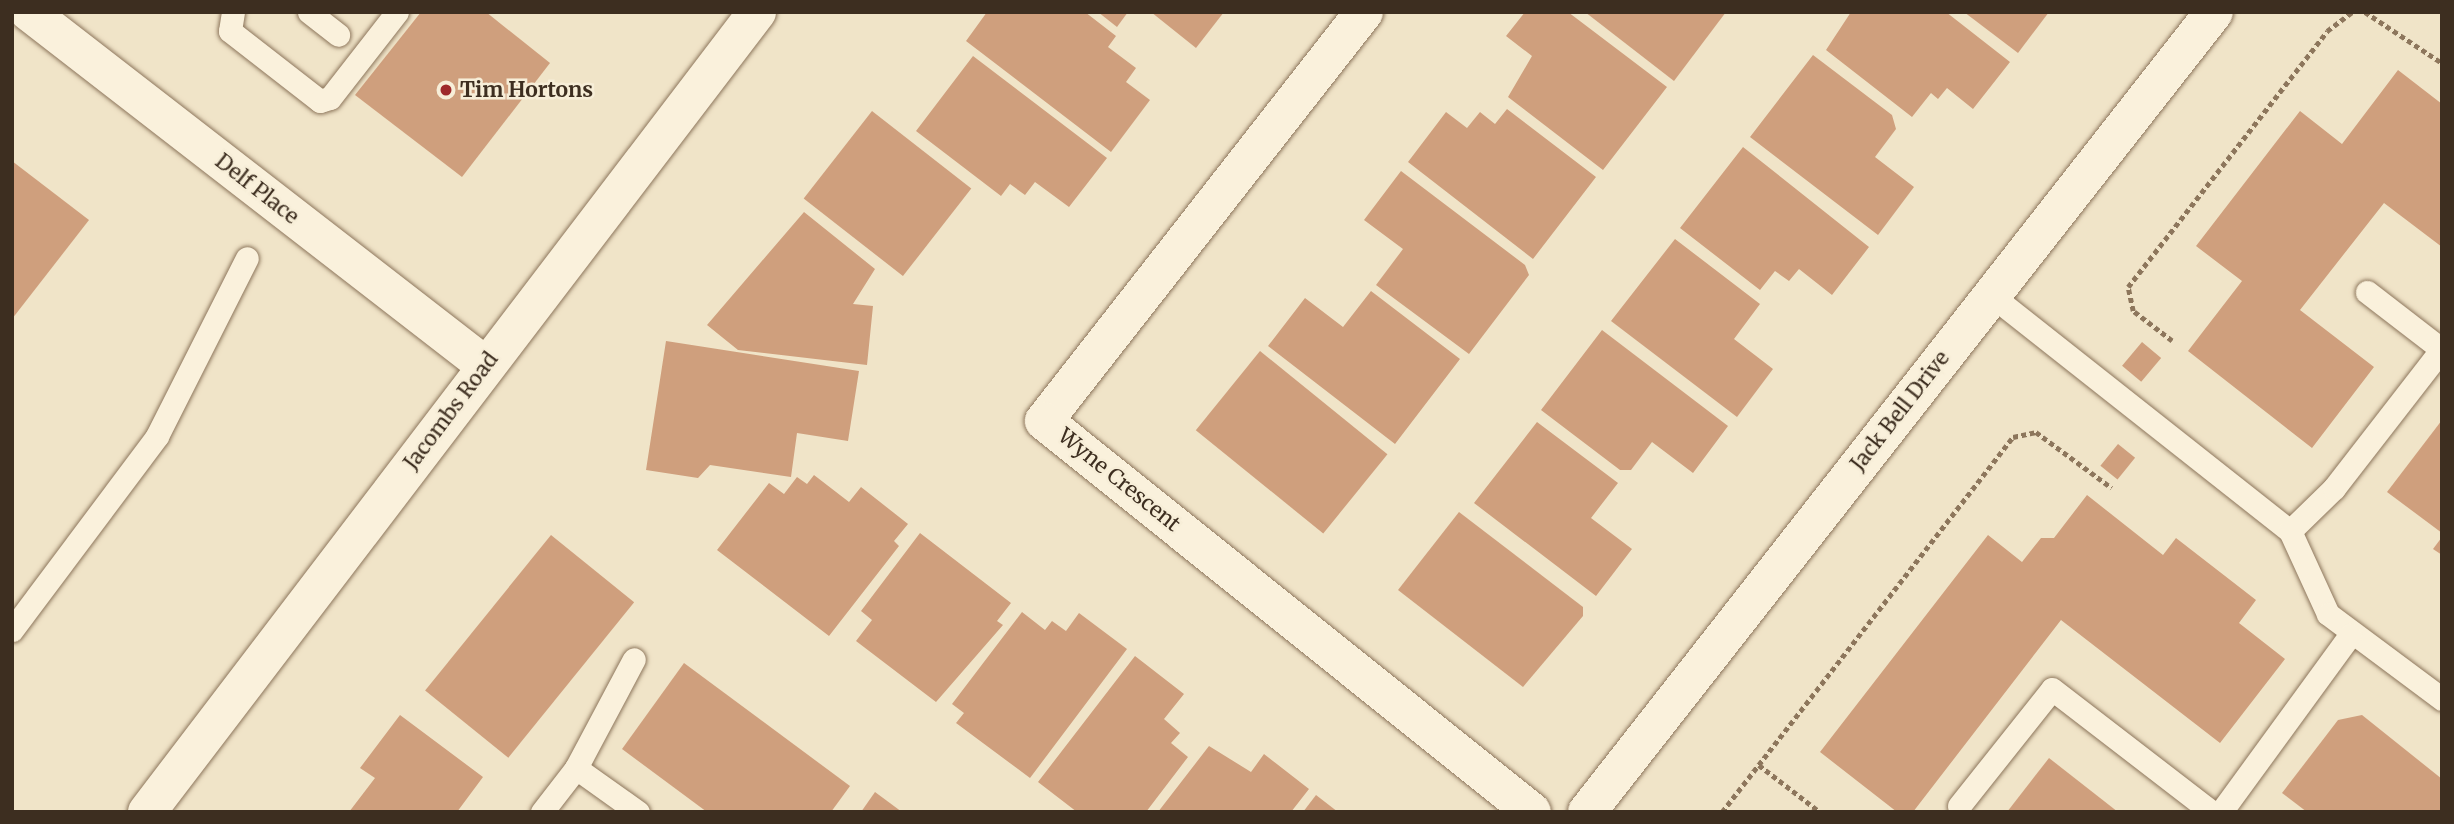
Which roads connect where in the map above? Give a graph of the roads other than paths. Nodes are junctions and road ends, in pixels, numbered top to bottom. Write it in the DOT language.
graph roads {
  1 [pos="29,12"];
  2 [pos="233,12"];
  3 [pos="309,12"];
  4 [pos="397,12"];
  5 [pos="757,12"];
  6 [pos="1364,12"];
  7 [pos="2214,12"];
  8 [pos="338,35"];
  9 [pos="247,258"];
  10 [pos="2367,292"];
  11 [pos="1991,295"];
  12 [pos="2441,349"];
  13 [pos="486,366"];
  14 [pos="2290,531"];
  15 [pos="12,630"];
  16 [pos="2350,635"];
  17 [pos="634,659"];
  18 [pos="2442,699"];
  19 [pos="576,768"];
  20 [pos="1959,806"];
  21 [pos="147,812"];
  22 [pos="542,812"];
  23 [pos="638,812"];
  24 [pos="1532,812"];
  25 [pos="1587,812"];
  26 [pos="2212,812"];
  27 [pos="2221,812"];
  1 -- 13 [label="street, Delf Place"];
  2 -- 4 [label="lane"];
  3 -- 8 [label="lane"];
  5 -- 13 [label="street, Jacombs Road"];
  6 -- 24 [label="street, Wyne Crescent"];
  7 -- 11 [label="street, Jack Bell Drive"];
  9 -- 15 [label="lane"];
  10 -- 12 [label="lane"];
  11 -- 14 [label="lane"];
  11 -- 25 [label="street, Jack Bell Drive"];
  12 -- 14 [label="lane"];
  13 -- 21 [label="street, Jacombs Road"];
  14 -- 16 [label="lane"];
  16 -- 18 [label="lane"];
  16 -- 27 [label="lane"];
  17 -- 19 [label="lane"];
  19 -- 22 [label="lane"];
  19 -- 23 [label="lane"];
  20 -- 26 [label="lane"];
}
